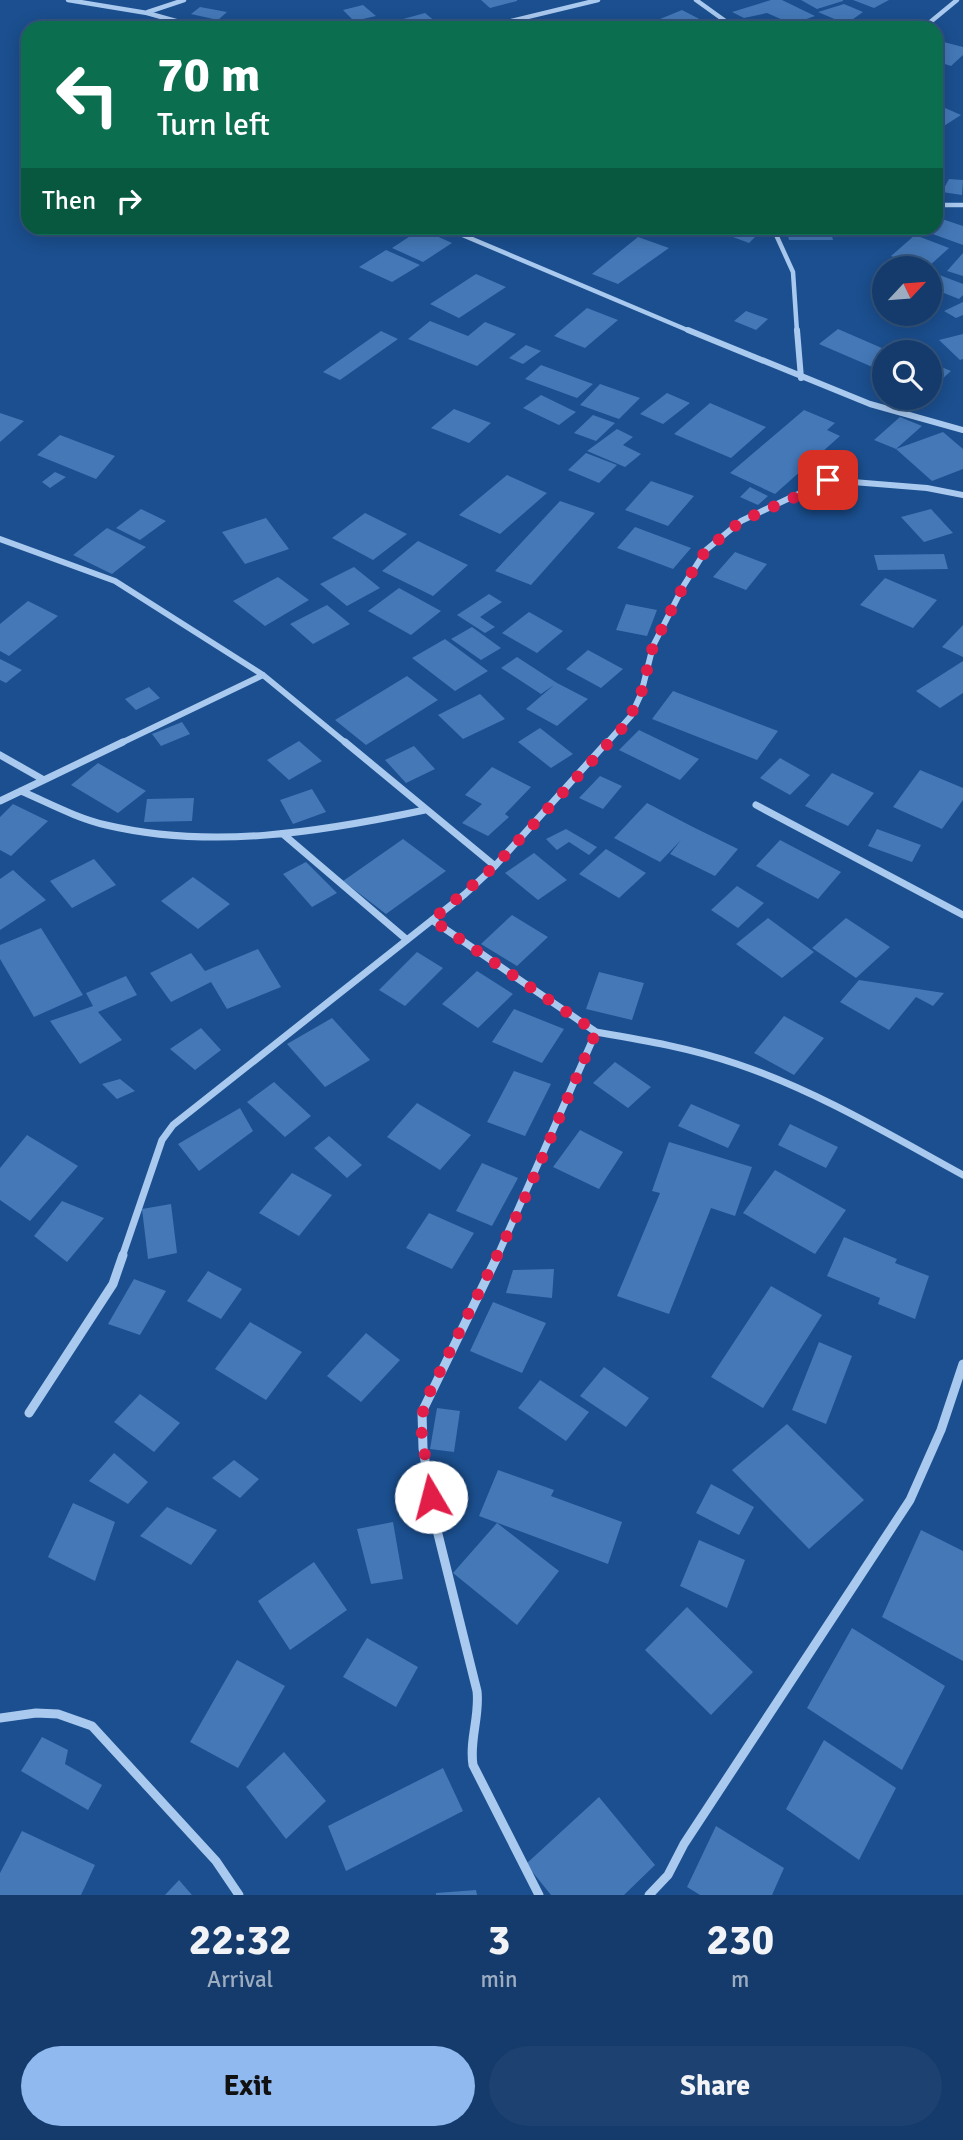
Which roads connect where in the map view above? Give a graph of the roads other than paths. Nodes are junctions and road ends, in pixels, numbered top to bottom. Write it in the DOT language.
graph roads {
  1 [pos="68,0"];
  2 [pos="184,0"];
  3 [pos="598,0"];
  4 [pos="696,0"];
  5 [pos="957,0"];
  6 [pos="148,13"];
  7 [pos="176,21"];
  8 [pos="511,21"];
  9 [pos="725,21"];
  10 [pos="931,21"];
  11 [pos="943,205"];
  12 [pos="963,205"];
  13 [pos="463,235"];
  14 [pos="777,235"];
  15 [pos="801,378"];
  16 [pos="963,430"];
  17 [pos="963,495"];
  18 [pos="0,538"];
  19 [pos="264,675"];
  20 [pos="0,755"];
  21 [pos="44,780"];
  22 [pos="21,791"];
  23 [pos="0,801"];
  24 [pos="756,805"];
  25 [pos="425,810"];
  26 [pos="282,834"];
  27 [pos="495,866"];
  28 [pos="963,915"];
  29 [pos="432,920"];
  30 [pos="406,939"];
  31 [pos="596,1032"];
  32 [pos="963,1175"];
  33 [pos="963,1364"];
  34 [pos="29,1413"];
  35 [pos="0,1718"];
  36 [pos="239,1895"];
  37 [pos="539,1895"];
  38 [pos="649,1895"];
  1 -- 6 [label="street"];
  2 -- 6 [label="street"];
  3 -- 8 [label="street"];
  4 -- 9 [label="street"];
  5 -- 10 [label="street"];
  6 -- 7 [label="street"];
  11 -- 12 [label="street"];
  13 -- 15 [label="street"];
  14 -- 15 [label="street"];
  15 -- 16 [label="street"];
  17 -- 27 [label="street"];
  18 -- 19 [label="street"];
  19 -- 21 [label="street"];
  19 -- 25 [label="street"];
  20 -- 21 [label="street"];
  21 -- 22 [label="street"];
  22 -- 23 [label="street"];
  22 -- 26 [label="street"];
  24 -- 28 [label="street"];
  25 -- 26 [label="street"];
  25 -- 27 [label="street"];
  26 -- 30 [label="street"];
  27 -- 29 [label="street"];
  29 -- 30 [label="street"];
  29 -- 31 [label="street"];
  30 -- 34 [label="street"];
  31 -- 32 [label="street"];
  31 -- 37 [label="street"];
  33 -- 38 [label="street"];
  35 -- 36 [label="street"];
}
